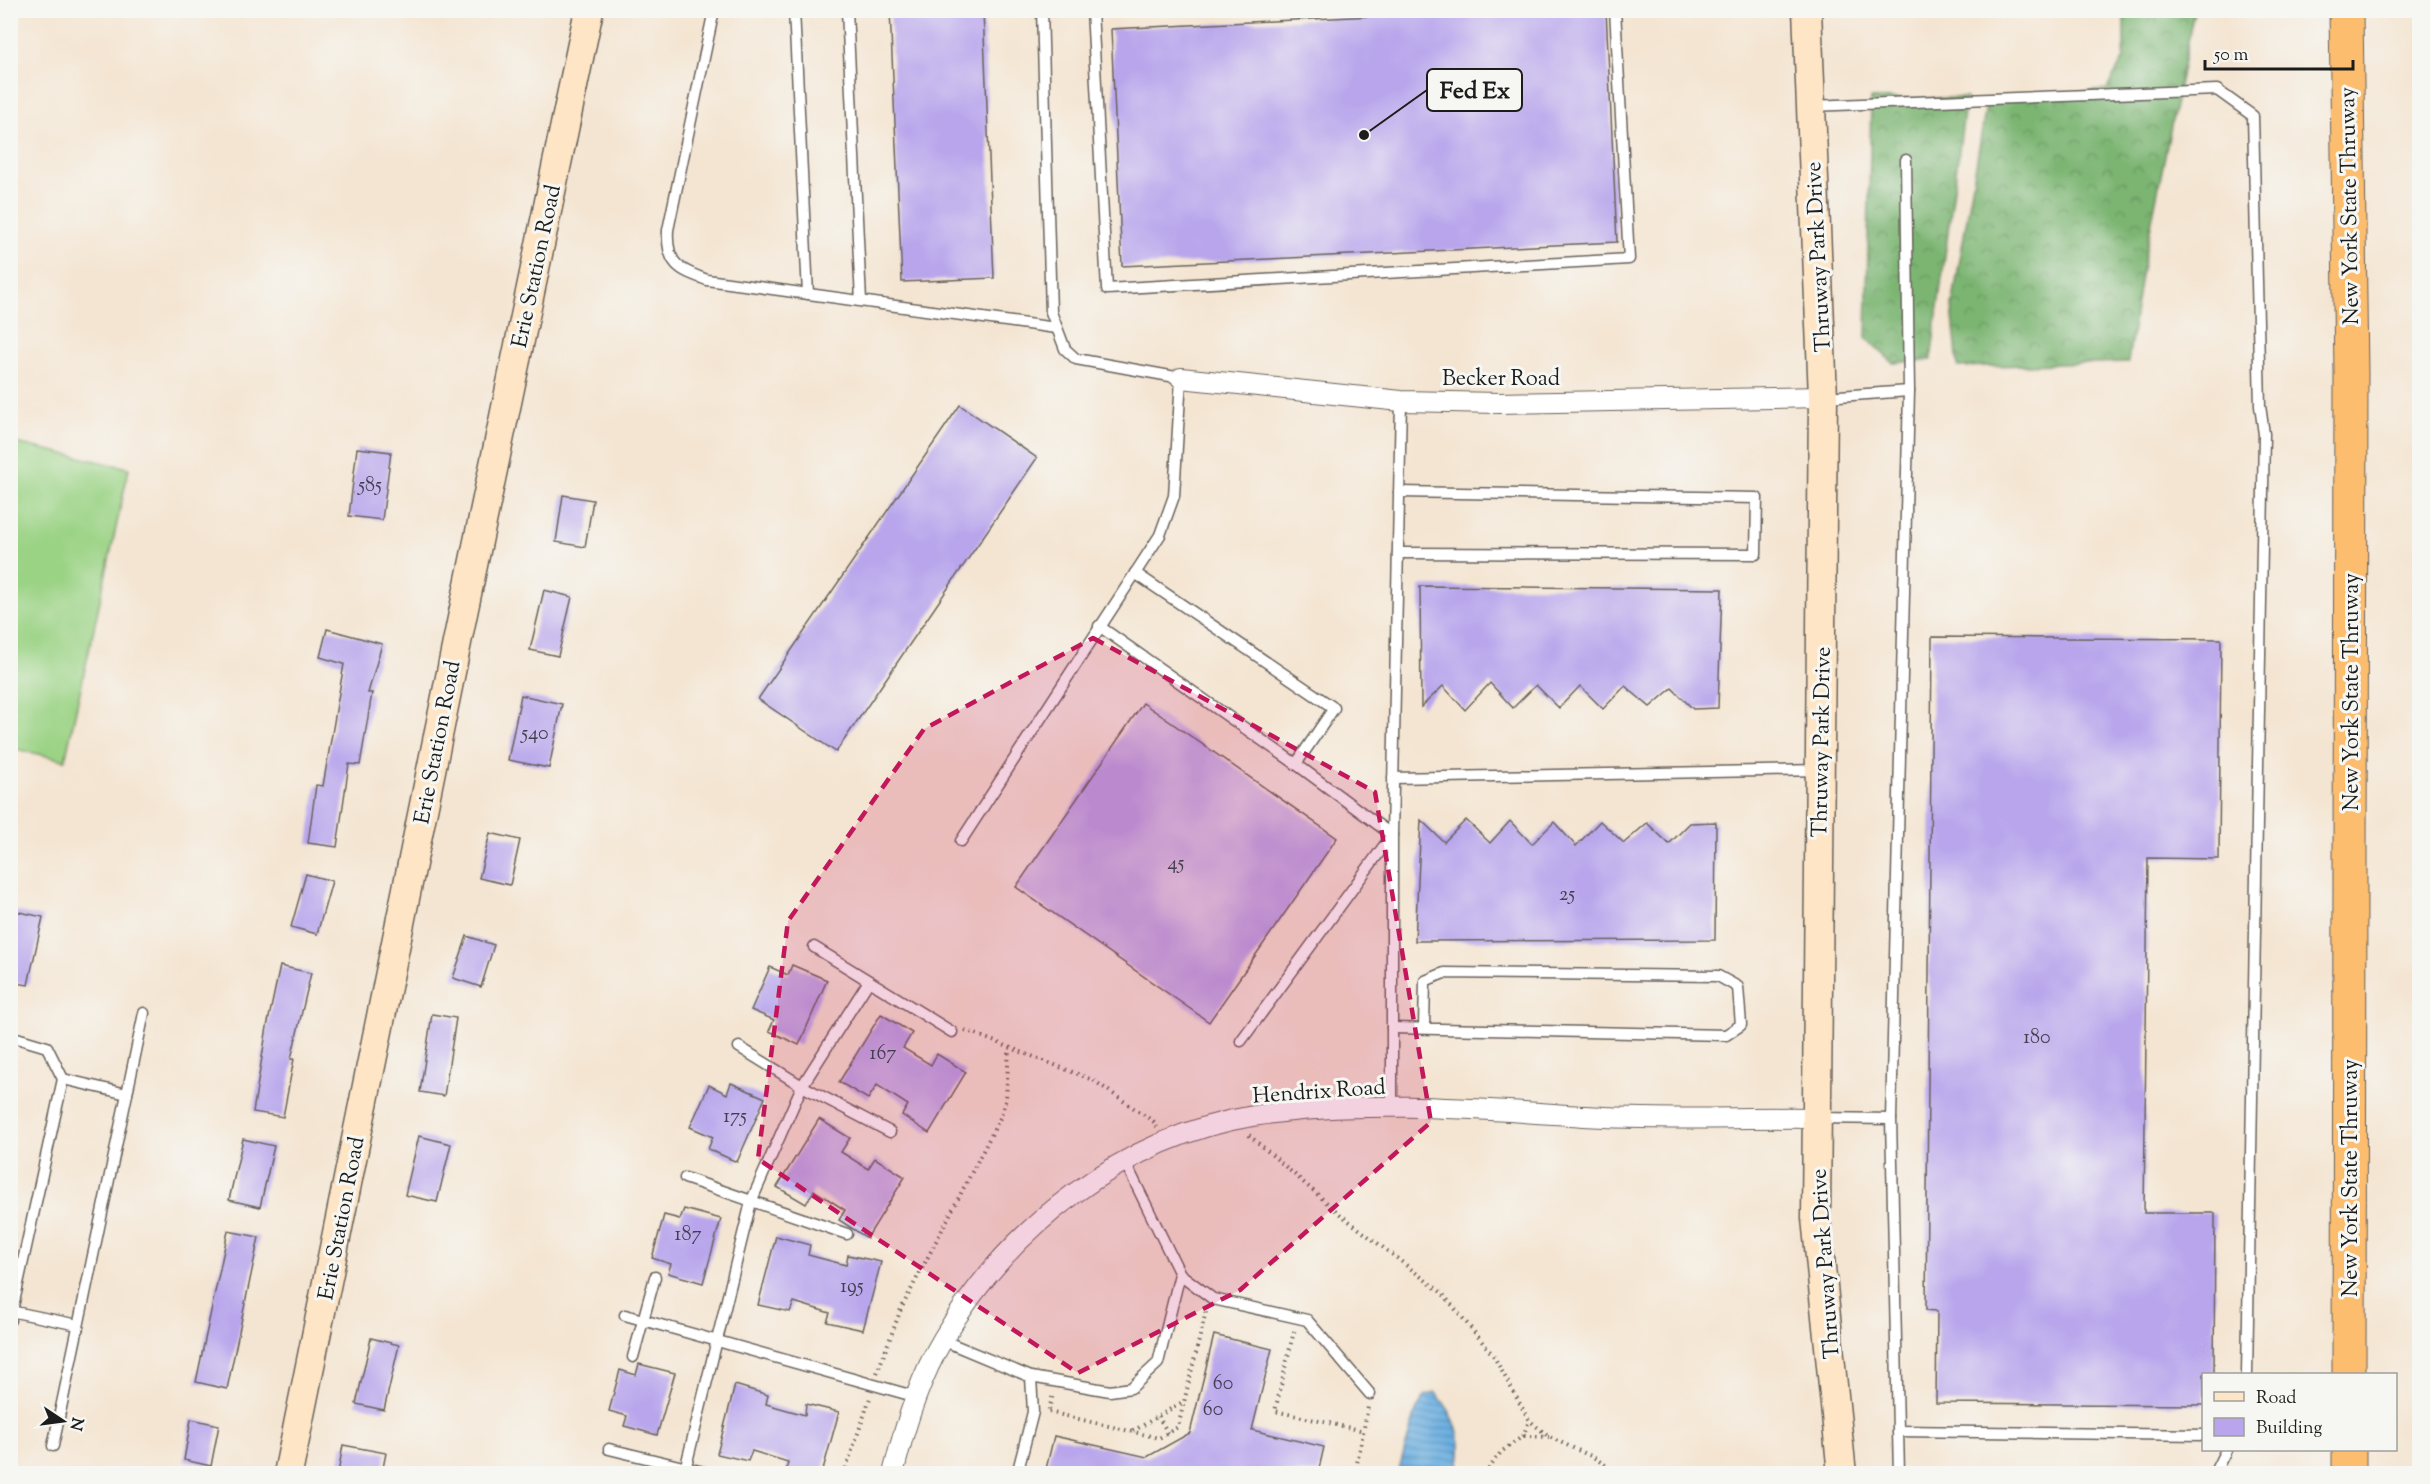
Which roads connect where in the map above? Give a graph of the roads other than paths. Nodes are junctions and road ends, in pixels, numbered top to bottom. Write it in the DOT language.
graph roads {
  1 [pos="589,10"];
  2 [pos="714,10"];
  3 [pos="794,10"];
  4 [pos="847,10"];
  5 [pos="1042,10"];
  6 [pos="1092,10"];
  7 [pos="1615,10"];
  8 [pos="1807,10"];
  9 [pos="2346,10"];
  10 [pos="1810,106"];
  11 [pos="1906,160"];
  12 [pos="808,294"];
  13 [pos="861,301"];
  14 [pos="1056,328"];
  15 [pos="1181,378"];
  16 [pos="1909,391"];
  17 [pos="1823,397"];
  18 [pos="1401,401"];
  19 [pos="1399,492"];
  20 [pos="1398,553"];
  21 [pos="1135,573"];
  22 [pos="1099,626"];
  23 [pos="1296,764"];
  24 [pos="1820,770"];
  25 [pos="1393,778"];
  26 [pos="1392,835"];
  27 [pos="961,841"];
  28 [pos="814,947"];
  29 [pos="869,981"];
  30 [pos="144,1013"];
  31 [pos="1392,1028"];
  32 [pos="1424,1028"];
  33 [pos="952,1032"];
  34 [pos="10,1036"];
  35 [pos="1241,1041"];
  36 [pos="739,1047"];
  37 [pos="63,1079"];
  38 [pos="802,1086"];
  39 [pos="127,1094"];
  40 [pos="1392,1109"];
  41 [pos="1817,1118"];
  42 [pos="1891,1119"];
  43 [pos="890,1132"];
  44 [pos="1125,1162"];
  45 [pos="685,1178"];
  46 [pos="751,1202"];
  47 [pos="847,1234"];
  48 [pos="1180,1274"];
  49 [pos="655,1277"];
  50 [pos="11,1314"];
  51 [pos="625,1315"];
  52 [pos="643,1321"];
  53 [pos="78,1325"];
  54 [pos="942,1340"];
  55 [pos="715,1343"];
  56 [pos="633,1356"];
  57 [pos="2247,1373"];
  58 [pos="2349,1373"];
  59 [pos="1030,1377"];
  60 [pos="1370,1394"];
  61 [pos="917,1397"];
  62 [pos="1898,1431"];
  63 [pos="2202,1435"];
  64 [pos="52,1446"];
  65 [pos="609,1449"];
  66 [pos="2225,1451"];
  67 [pos="2349,1451"];
  68 [pos="685,1470"];
  69 [pos="288,1473"];
  70 [pos="712,1473"];
  71 [pos="894,1473"];
  72 [pos="1017,1473"];
  73 [pos="1842,1473"];
  74 [pos="1899,1473"];
  75 [pos="2214,1473"];
  76 [pos="2349,1473"];
  1 -- 69 [label="main road, Erie Station Road"];
  2 -- 12 [label="lane"];
  3 -- 12 [label="lane"];
  4 -- 13 [label="lane"];
  5 -- 14 [label="lane"];
  6 -- 7 [label="lane"];
  8 -- 10 [label="main road, Thruway Park Drive"];
  9 -- 58 [label="highway, New York State Thruway"];
  10 -- 17 [label="main road, Thruway Park Drive"];
  10 -- 57 [label="lane"];
  11 -- 16 [label="lane"];
  12 -- 13 [label="lane"];
  13 -- 14 [label="lane"];
  14 -- 15 [label="lane"];
  15 -- 18 [label="street, Becker Road"];
  15 -- 21 [label="lane"];
  16 -- 17 [label="lane"];
  16 -- 42 [label="lane"];
  17 -- 18 [label="street, Becker Road"];
  17 -- 24 [label="main road, Thruway Park Drive"];
  18 -- 19 [label="lane"];
  19 -- 20 [label="lane"];
  19 -- 20 [label="lane"];
  20 -- 25 [label="lane"];
  21 -- 22 [label="lane"];
  21 -- 23 [label="lane"];
  22 -- 23 [label="lane"];
  22 -- 27 [label="lane"];
  23 -- 26 [label="lane"];
  24 -- 25 [label="lane"];
  24 -- 41 [label="main road, Thruway Park Drive"];
  25 -- 26 [label="lane"];
  26 -- 31 [label="lane"];
  26 -- 35 [label="lane"];
  28 -- 29 [label="lane"];
  29 -- 33 [label="lane"];
  29 -- 38 [label="lane"];
  30 -- 39 [label="lane"];
  31 -- 32 [label="lane"];
  31 -- 40 [label="lane"];
  32 -- 32 [label="lane"];
  34 -- 37 [label="lane"];
  36 -- 38 [label="lane"];
  37 -- 39 [label="lane"];
  37 -- 50 [label="lane"];
  38 -- 43 [label="lane"];
  38 -- 46 [label="lane"];
  39 -- 53 [label="lane"];
  40 -- 41 [label="street, Hendrix Road"];
  40 -- 44 [label="street, Hendrix Road"];
  41 -- 42 [label="lane"];
  41 -- 73 [label="main road, Thruway Park Drive"];
  42 -- 62 [label="lane"];
  44 -- 48 [label="lane"];
  44 -- 54 [label="street, Hendrix Road"];
  45 -- 46 [label="lane"];
  46 -- 47 [label="lane"];
  46 -- 55 [label="lane"];
  48 -- 59 [label="lane"];
  48 -- 60 [label="lane"];
  49 -- 52 [label="lane"];
  50 -- 53 [label="lane"];
  51 -- 52 [label="lane"];
  52 -- 55 [label="lane"];
  52 -- 56 [label="lane"];
  53 -- 64 [label="lane"];
  54 -- 59 [label="lane"];
  54 -- 61 [label="street, Hendrix Road"];
  55 -- 61 [label="lane"];
  55 -- 68 [label="lane"];
  59 -- 72 [label="lane"];
  61 -- 71 [label="street, Hendrix Road"];
  62 -- 63 [label="lane"];
  62 -- 74 [label="lane"];
  65 -- 68 [label="lane"];
  66 -- 75 [label="lane"];
  67 -- 76 [label="highway"];
  68 -- 70 [label="lane"];
}
